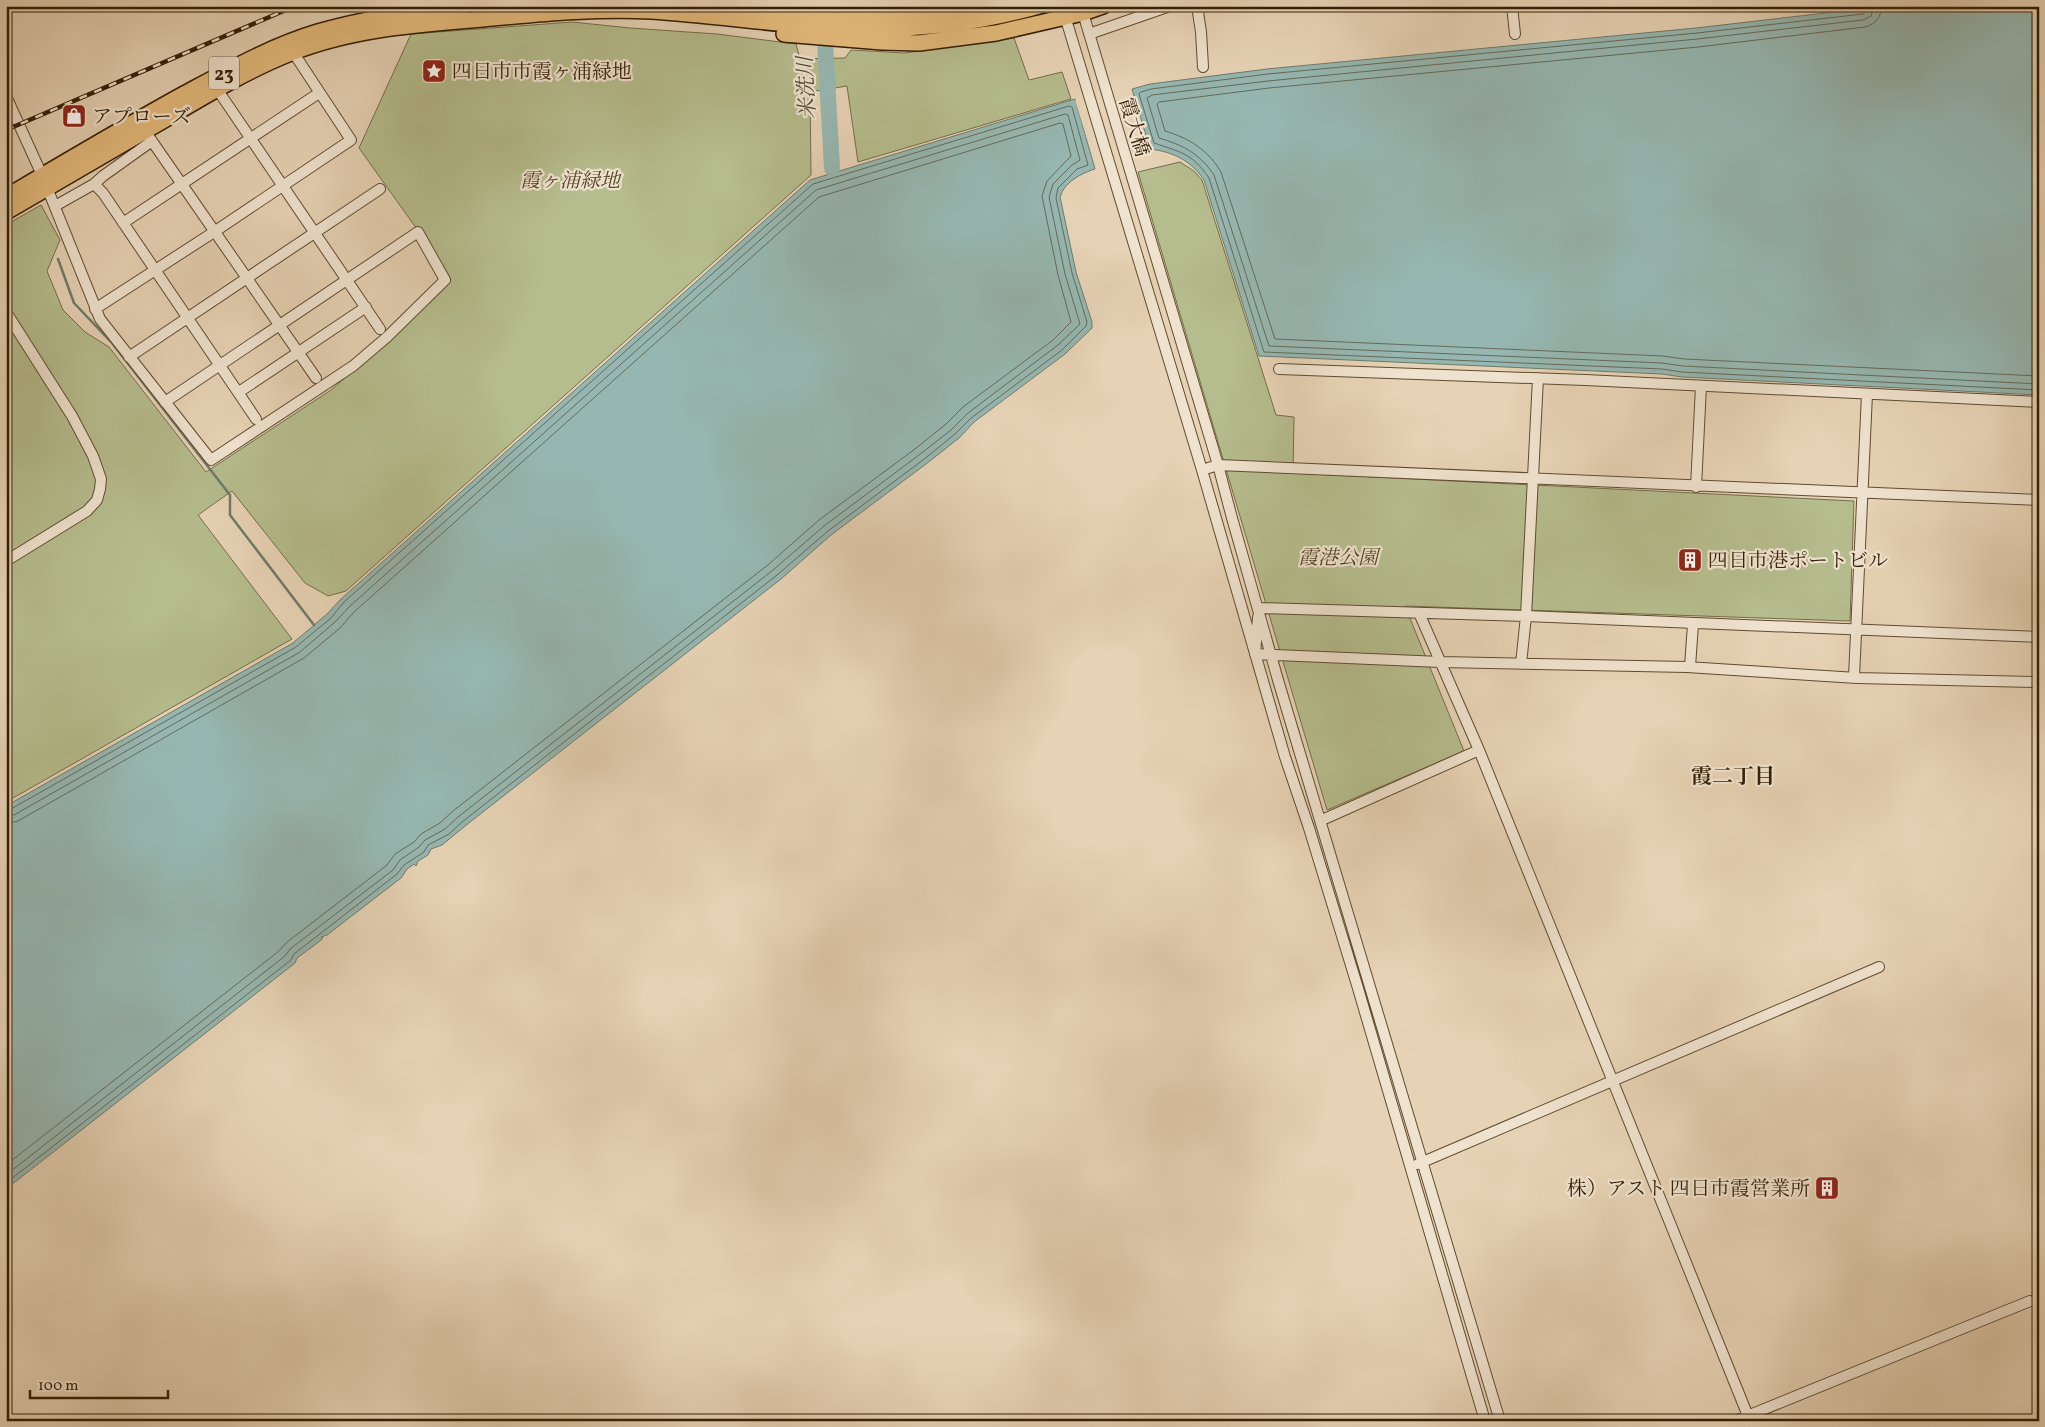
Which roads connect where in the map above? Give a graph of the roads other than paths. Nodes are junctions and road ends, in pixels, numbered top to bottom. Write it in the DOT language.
graph roads {
  1 [pos="464,6"];
  2 [pos="741,6"];
  3 [pos="988,6"];
  4 [pos="1039,6"];
  5 [pos="1103,6"];
  6 [pos="1170,6"];
  7 [pos="1197,6"];
  8 [pos="1512,6"];
  9 [pos="1082,10"];
  10 [pos="1064,11"];
  11 [pos="421,14"];
  12 [pos="916,20"];
  13 [pos="805,24"];
  14 [pos="841,27"];
  15 [pos="1089,34"];
  16 [pos="1515,34"];
  17 [pos="293,52"];
  18 [pos="1203,67"];
  19 [pos="217,89"];
  20 [pos="320,94"];
  21 [pos="6,96"];
  22 [pos="149,136"];
  23 [pos="251,139"];
  24 [pos="45,182"];
  25 [pos="94,184"];
  26 [pos="182,185"];
  27 [pos="283,186"];
  28 [pos="380,189"];
  29 [pos="6,197"];
  30 [pos="55,206"];
  31 [pos="6,212"];
  32 [pos="123,224"];
  33 [pos="214,232"];
  34 [pos="315,233"];
  35 [pos="155,270"];
  36 [pos="246,279"];
  37 [pos="348,281"];
  38 [pos="366,307"];
  39 [pos="95,309"];
  40 [pos="6,312"];
  41 [pos="188,318"];
  42 [pos="279,326"];
  43 [pos="380,328"];
  44 [pos="298,353"];
  45 [pos="129,357"];
  46 [pos="220,365"];
  47 [pos="1280,368"];
  48 [pos="316,378"];
  49 [pos="1538,378"];
  50 [pos="1701,386"];
  51 [pos="239,392"];
  52 [pos="1867,394"];
  53 [pos="165,402"];
  54 [pos="2039,402"];
  55 [pos="256,419"];
  56 [pos="1218,465"];
  57 [pos="1202,470"];
  58 [pos="1534,480"];
  59 [pos="1696,487"];
  60 [pos="1862,493"];
  61 [pos="2039,500"];
  62 [pos="6,560"];
  63 [pos="1259,608"];
  64 [pos="1419,613"];
  65 [pos="1526,616"];
  66 [pos="1693,624"];
  67 [pos="1856,631"];
  68 [pos="2039,638"];
  69 [pos="1255,654"];
  70 [pos="1272,655"];
  71 [pos="1441,662"];
  72 [pos="1521,664"];
  73 [pos="1690,667"];
  74 [pos="1854,677"];
  75 [pos="2039,682"];
  76 [pos="1479,750"];
  77 [pos="1322,820"];
  78 [pos="1879,967"];
  79 [pos="1613,1081"];
  80 [pos="1422,1162"];
  81 [pos="1410,1167"];
  82 [pos="2030,1301"];
  83 [pos="1749,1418"];
  84 [pos="1485,1421"];
  85 [pos="1500,1421"];
  86 [pos="1735,1421"];
  1 -- 11 [label="highway, 23"];
  2 -- 13 [label="highway"];
  3 -- 12 [label="highway"];
  4 -- 12 [label="highway"];
  5 -- 9 [label="highway"];
  6 -- 15 [label="street"];
  7 -- 18 [label="street"];
  8 -- 16 [label="street"];
  9 -- 10 [label="highway"];
  9 -- 15 [label="street, 霞大橋"];
  10 -- 14 [label="highway"];
  10 -- 57 [label="street"];
  11 -- 13 [label="highway, 23"];
  11 -- 17 [label="highway, 23"];
  11 -- 24 [label="highway, 23"];
  12 -- 14 [label="highway"];
  13 -- 14 [label="highway"];
  15 -- 56 [label="street, 霞大橋"];
  17 -- 19 [label="highway, 23"];
  17 -- 20 [label="street"];
  19 -- 22 [label="highway, 23"];
  19 -- 23 [label="street"];
  20 -- 23 [label="street"];
  20 -- 27 [label="street"];
  21 -- 24 [label="street"];
  22 -- 24 [label="highway, 23"];
  22 -- 25 [label="street"];
  22 -- 26 [label="street"];
  23 -- 26 [label="street"];
  23 -- 27 [label="street"];
  24 -- 29 [label="highway, 23"];
  24 -- 30 [label="street"];
  24 -- 31 [label="highway, 23"];
  25 -- 30 [label="street"];
  25 -- 32 [label="street"];
  26 -- 32 [label="street"];
  26 -- 33 [label="street"];
  27 -- 33 [label="street"];
  27 -- 34 [label="street"];
  28 -- 34 [label="street"];
  30 -- 39 [label="street"];
  32 -- 35 [label="street"];
  33 -- 35 [label="street"];
  33 -- 36 [label="street"];
  34 -- 36 [label="street"];
  34 -- 37 [label="street"];
  35 -- 39 [label="street"];
  35 -- 41 [label="street"];
  36 -- 41 [label="street"];
  36 -- 42 [label="street"];
  37 -- 38 [label="street"];
  37 -- 42 [label="street"];
  37 -- 53 [label="street"];
  38 -- 43 [label="street"];
  38 -- 44 [label="street"];
  39 -- 45 [label="street"];
  40 -- 62 [label="street"];
  41 -- 45 [label="street"];
  41 -- 46 [label="street"];
  42 -- 44 [label="street"];
  42 -- 46 [label="street"];
  44 -- 48 [label="street"];
  44 -- 51 [label="street"];
  45 -- 53 [label="street"];
  46 -- 51 [label="street"];
  46 -- 53 [label="street"];
  47 -- 49 [label="street"];
  49 -- 50 [label="street"];
  49 -- 58 [label="street"];
  50 -- 52 [label="street"];
  50 -- 59 [label="street"];
  51 -- 55 [label="street"];
  52 -- 54 [label="street"];
  52 -- 60 [label="street"];
  56 -- 57 [label="street"];
  56 -- 58 [label="street"];
  56 -- 63 [label="street, 霞大橋"];
  57 -- 69 [label="street"];
  58 -- 59 [label="street"];
  58 -- 65 [label="street"];
  59 -- 60 [label="street"];
  60 -- 61 [label="street"];
  60 -- 67 [label="street"];
  63 -- 64 [label="street"];
  63 -- 69 [label="street"];
  63 -- 70 [label="street, 霞大橋"];
  64 -- 65 [label="street"];
  64 -- 71 [label="street"];
  65 -- 66 [label="street"];
  65 -- 72 [label="street"];
  66 -- 67 [label="street"];
  66 -- 73 [label="street"];
  67 -- 68 [label="street"];
  67 -- 74 [label="street"];
  69 -- 70 [label="street"];
  69 -- 81 [label="street"];
  70 -- 71 [label="street"];
  70 -- 77 [label="street, 霞大橋"];
  71 -- 72 [label="street"];
  71 -- 76 [label="street"];
  72 -- 73 [label="street"];
  73 -- 74 [label="street"];
  74 -- 75 [label="street"];
  76 -- 77 [label="street"];
  76 -- 79 [label="street"];
  77 -- 80 [label="street, 霞大橋"];
  78 -- 79 [label="street"];
  79 -- 80 [label="street"];
  79 -- 83 [label="street"];
  80 -- 81 [label="street"];
  80 -- 85 [label="street, 霞大橋"];
  81 -- 84 [label="street"];
  82 -- 83 [label="street"];
  83 -- 86 [label="street"];
}
